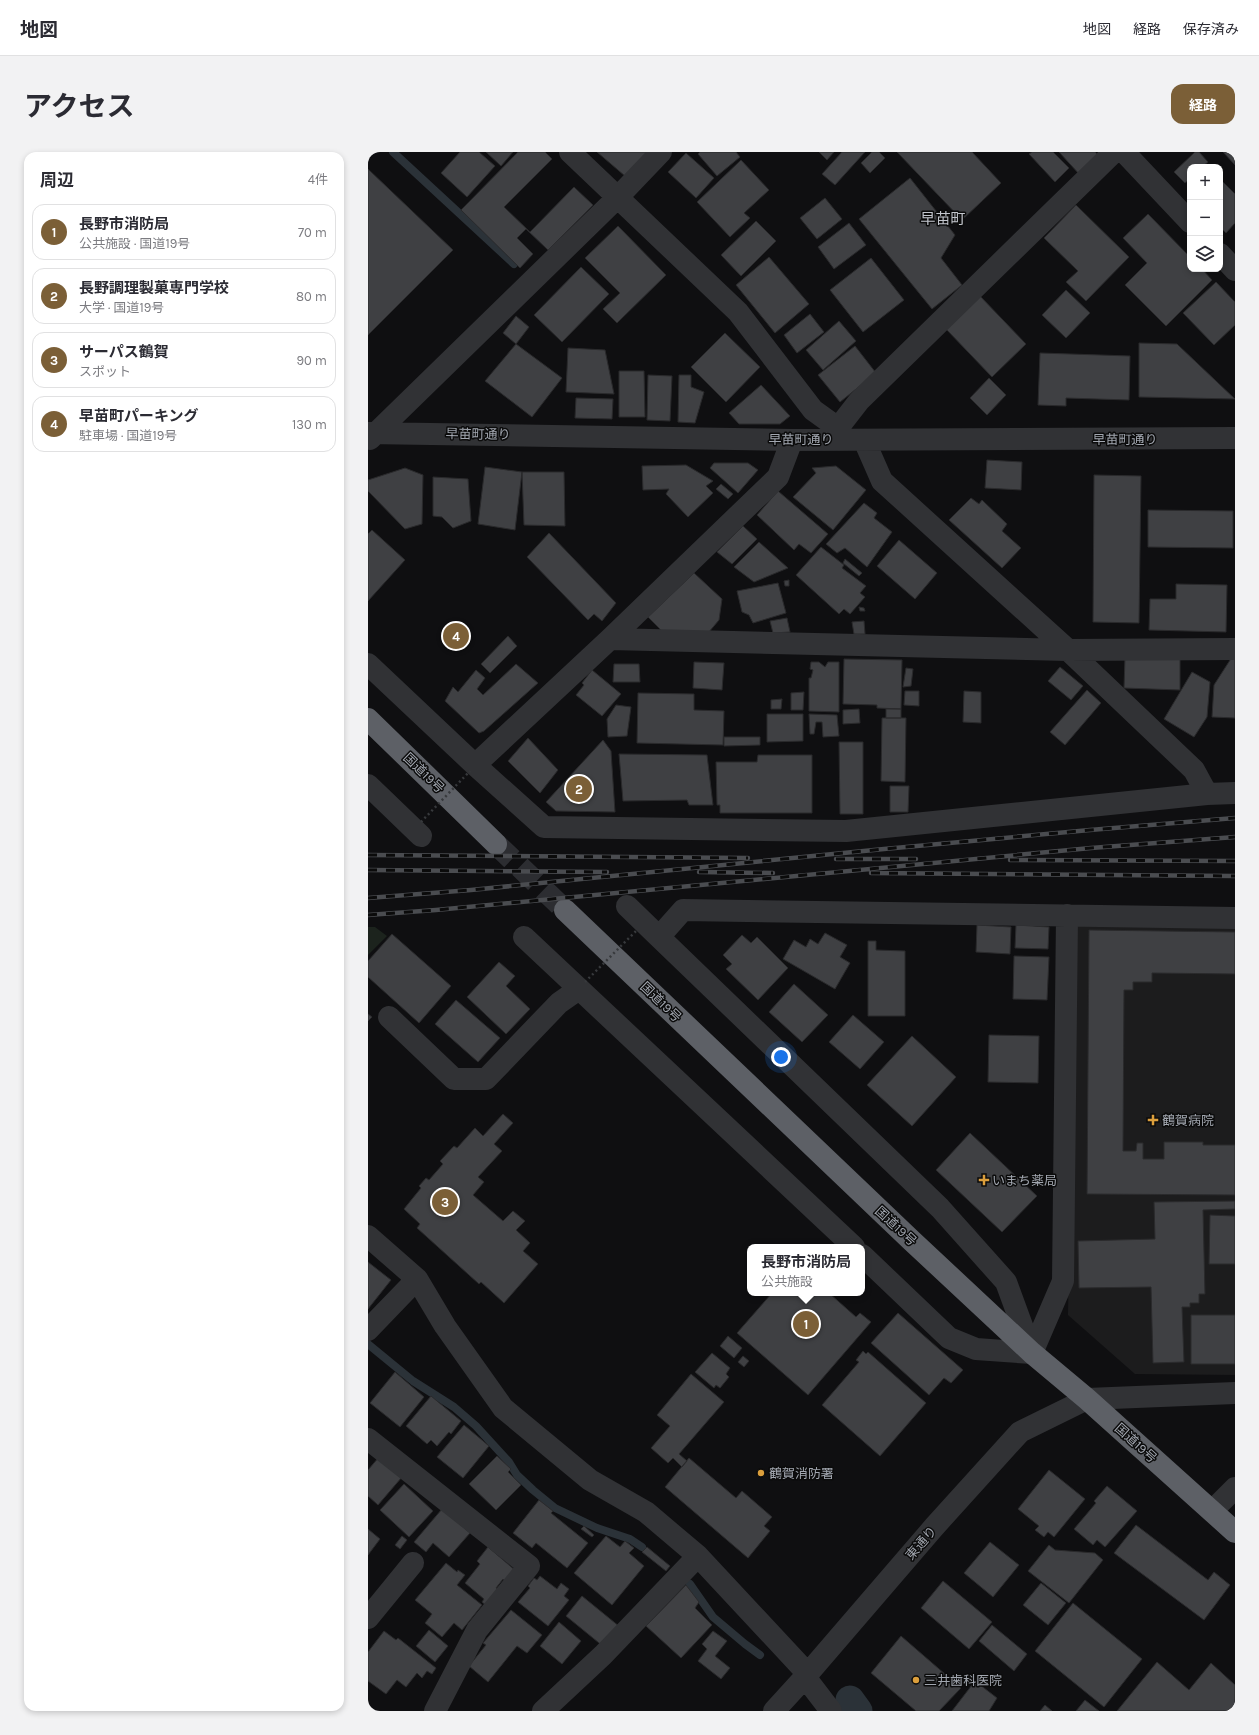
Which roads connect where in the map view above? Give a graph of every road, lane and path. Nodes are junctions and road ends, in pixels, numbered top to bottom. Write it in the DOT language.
graph roads {
  1 [pos="570,152"];
  2 [pos="661,152"];
  3 [pos="1114,152"];
  4 [pos="1124,152"];
  5 [pos="618,197"];
  6 [pos="1187,219"];
  7 [pos="1223,257"];
  8 [pos="1235,270"];
  9 [pos="838,434"];
  10 [pos="370,436"];
  11 [pos="1235,438"];
  12 [pos="792,440"];
  13 [pos="864,440"];
  14 [pos="610,639"];
  15 [pos="1235,649"];
  16 [pos="1068,650"];
  17 [pos="368,664"];
  18 [pos="368,719"];
  19 [pos="473,768"];
  20 [pos="368,784"];
  21 [pos="1235,793"];
  22 [pos="1207,794"];
  23 [pos="421,829"];
  24 [pos="496,844"];
  25 [pos="627,906"];
  26 [pos="565,910"];
  27 [pos="1067,915"];
  28 [pos="1235,918"];
  29 [pos="637,930"];
  30 [pos="524,937"];
  31 [pos="659,937"];
  32 [pos="582,985"];
  33 [pos="389,1017"];
  34 [pos="368,1236"];
  35 [pos="851,1244"];
  36 [pos="865,1258"];
  37 [pos="417,1279"];
  38 [pos="368,1330"];
  39 [pos="1032,1353"];
  40 [pos="1235,1393"];
  41 [pos="1087,1400"];
  42 [pos="368,1439"];
  43 [pos="1235,1488"];
  44 [pos="1212,1511"];
  45 [pos="1235,1532"];
  46 [pos="698,1556"];
  47 [pos="413,1563"];
  48 [pos="368,1618"];
  49 [pos="806,1675"];
  50 [pos="435,1711"];
  51 [pos="543,1711"];
  52 [pos="774,1711"];
  53 [pos="831,1711"];
  1 -- 5 [label="street"];
  2 -- 5 [label="street"];
  3 -- 9 [label="street"];
  4 -- 6 [label="street"];
  5 -- 9 [label="street"];
  5 -- 10 [label="street"];
  7 -- 8 [label="street"];
  9 -- 12 [label="street, 早苗町通り"];
  9 -- 13 [label="street, 早苗町通り"];
  10 -- 12 [label="street, 早苗町通り"];
  11 -- 13 [label="street, 早苗町通り"];
  12 -- 14 [label="street"];
  13 -- 16 [label="street"];
  14 -- 16 [label="street"];
  14 -- 19 [label="street"];
  15 -- 16 [label="street"];
  16 -- 22 [label="street"];
  17 -- 19 [label="street"];
  18 -- 24 [label="highway, 国道19号"];
  19 -- 22 [label="street"];
  19 -- 23 [label="path, bridge"];
  20 -- 23 [label="street"];
  21 -- 22 [label="street"];
  25 -- 31 [label="street"];
  26 -- 39 [label="highway, 国道19号"];
  27 -- 28 [label="street"];
  27 -- 31 [label="street"];
  27 -- 39 [label="street"];
  29 -- 32 [label="path, bridge"];
  30 -- 32 [label="street"];
  31 -- 39 [label="street"];
  32 -- 33 [label="street"];
  32 -- 35 [label="street"];
  34 -- 37 [label="street"];
  36 -- 39 [label="street"];
  37 -- 38 [label="street"];
  37 -- 46 [label="street"];
  39 -- 41 [label="highway, 国道19号"];
  40 -- 41 [label="street"];
  41 -- 44 [label="highway, 国道19号"];
  41 -- 49 [label="street, 東通り"];
  42 -- 50 [label="street"];
  43 -- 44 [label="street"];
  44 -- 45 [label="highway, 国道19号"];
  46 -- 49 [label="street"];
  46 -- 51 [label="street"];
  47 -- 48 [label="street"];
  49 -- 52 [label="street, 東通り"];
  49 -- 53 [label="street"];
}
